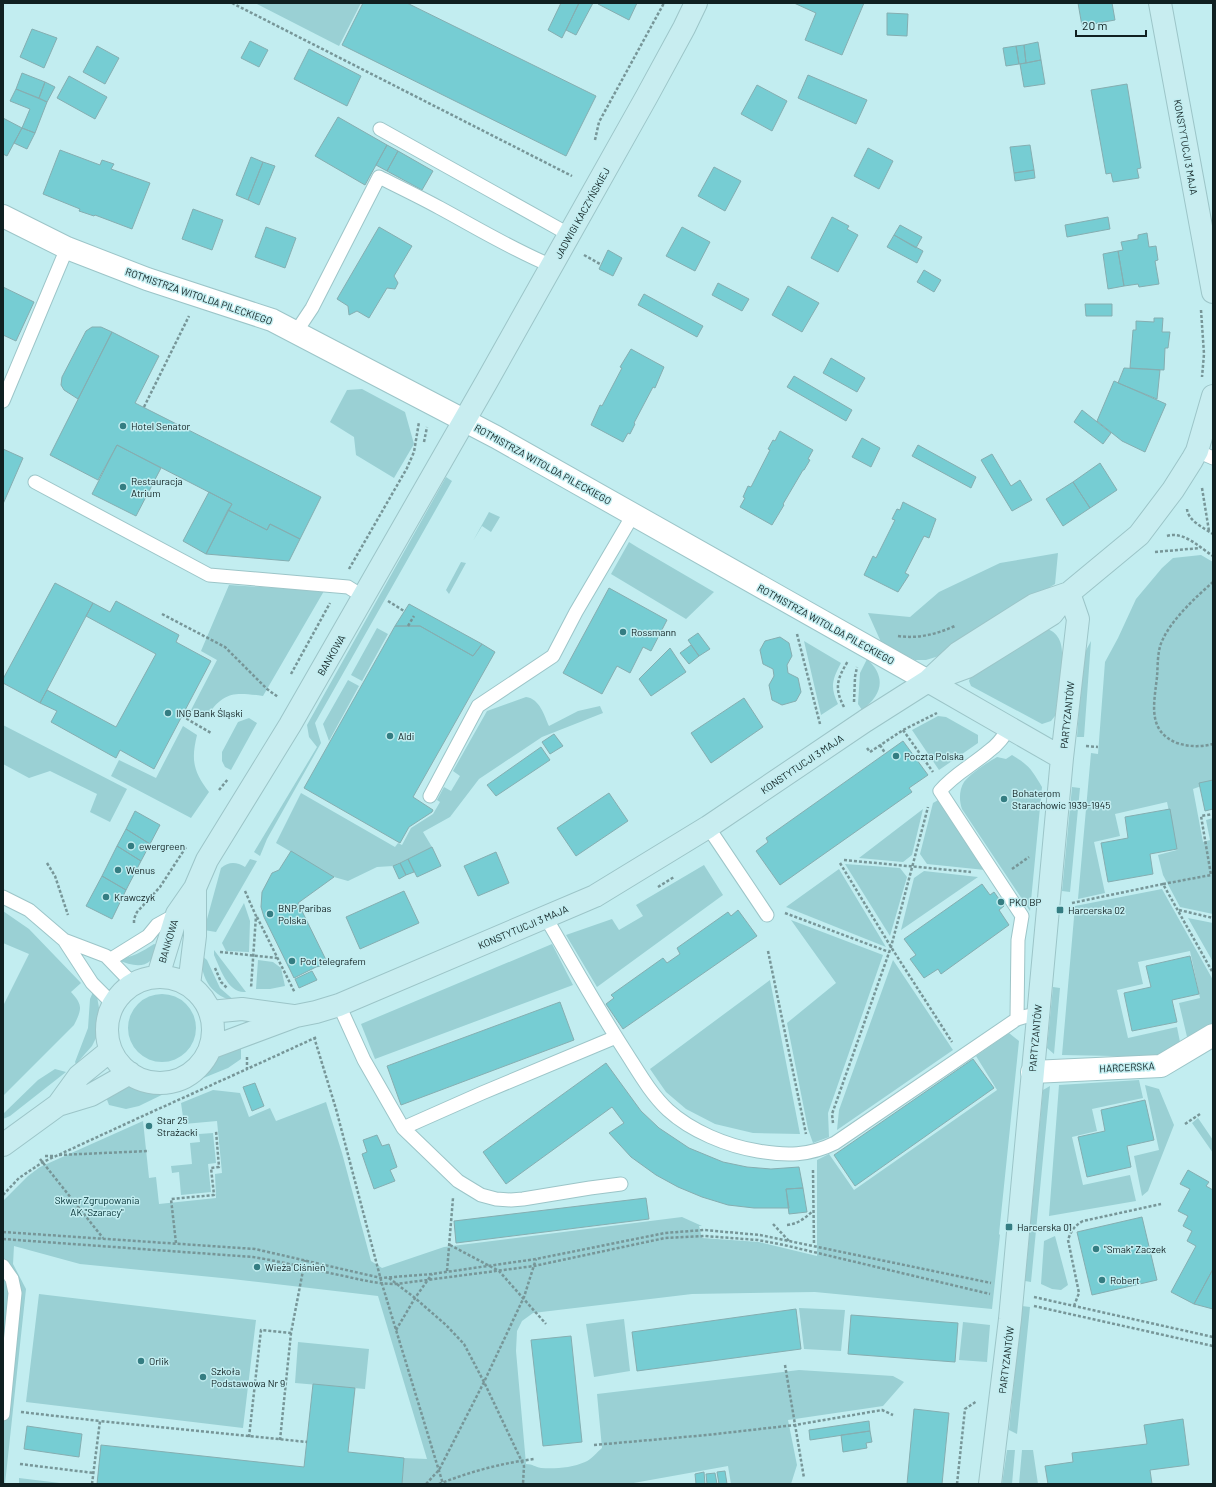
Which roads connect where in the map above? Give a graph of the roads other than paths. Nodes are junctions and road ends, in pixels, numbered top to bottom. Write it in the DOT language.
graph roads {
  1 [pos="696,3"];
  2 [pos="1160,3"];
  3 [pos="380,129"];
  4 [pos="3,216"];
  5 [pos="575,244"];
  6 [pos="67,248"];
  7 [pos="552,266"];
  8 [pos="1207,299"];
  9 [pos="296,332"];
  10 [pos="1207,390"];
  11 [pos="3,401"];
  12 [pos="464,420"];
  13 [pos="1205,455"];
  14 [pos="35,482"];
  15 [pos="633,515"];
  16 [pos="1069,593"];
  17 [pos="364,598"];
  18 [pos="928,681"];
  19 [pos="1010,728"];
  20 [pos="1062,758"];
  21 [pos="430,796"];
  22 [pos="708,827"];
  23 [pos="195,888"];
  24 [pos="3,897"];
  25 [pos="177,914"];
  26 [pos="767,915"];
  27 [pos="546,918"];
  28 [pos="64,940"];
  29 [pos="111,959"];
  30 [pos="158,976"];
  31 [pos="133,984"];
  32 [pos="189,985"];
  33 [pos="114,1004"];
  34 [pos="339,1005"];
  35 [pos="210,1012"];
  36 [pos="296,1016"];
  37 [pos="1027,1017"];
  38 [pos="1213,1035"];
  39 [pos="616,1037"];
  40 [pos="210,1048"];
  41 [pos="111,1050"];
  42 [pos="1032,1072"];
  43 [pos="130,1073"];
  44 [pos="58,1105"];
  45 [pos="403,1128"];
  46 [pos="3,1145"];
  47 [pos="621,1184"];
  48 [pos="3,1266"];
  49 [pos="9,1304"];
  50 [pos="4,1393"];
  51 [pos="4,1410"];
  52 [pos="3,1414"];
  53 [pos="990,1484"];
  1 -- 5 [label="street, JADWIGI KACZYŃSKIEJ"];
  2 -- 8 [label="street, KONSTYTUCJI 3 MAJA"];
  3 -- 5 [label="lane"];
  4 -- 6 [label="street, ROTMISTRZA WITOLDA PILECKIEGO"];
  5 -- 7 [label="street, JADWIGI KACZYŃSKIEJ"];
  6 -- 9 [label="street, ROTMISTRZA WITOLDA PILECKIEGO"];
  6 -- 11 [label="lane"];
  7 -- 9 [label="lane"];
  7 -- 12 [label="street, JADWIGI KACZYŃSKIEJ"];
  9 -- 12 [label="street, ROTMISTRZA WITOLDA PILECKIEGO"];
  10 -- 13 [label="street, KONSTYTUCJI 3 MAJA"];
  12 -- 15 [label="street, ROTMISTRZA WITOLDA PILECKIEGO"];
  12 -- 17 [label="street, BANKOWA"];
  13 -- 16 [label="street, KONSTYTUCJI 3 MAJA"];
  14 -- 17 [label="lane"];
  15 -- 18 [label="street, ROTMISTRZA WITOLDA PILECKIEGO"];
  15 -- 21 [label="lane"];
  16 -- 18 [label="street, KONSTYTUCJI 3 MAJA"];
  16 -- 20 [label="street, PARTYZANTÓW"];
  17 -- 23 [label="street, BANKOWA"];
  18 -- 19 [label="street, ROTMISTRZA WITOLDA PILECKIEGO"];
  18 -- 22 [label="street, KONSTYTUCJI 3 MAJA"];
  19 -- 20 [label="street, ROTMISTRZA WITOLDA PILECKIEGO"];
  19 -- 37 [label="lane"];
  20 -- 37 [label="street, PARTYZANTÓW"];
  22 -- 26 [label="lane"];
  22 -- 27 [label="street, KONSTYTUCJI 3 MAJA"];
  23 -- 25 [label="street, BANKOWA"];
  23 -- 32 [label="street, BANKOWA"];
  24 -- 28 [label="lane"];
  25 -- 29 [label="lane"];
  25 -- 30 [label="street, BANKOWA"];
  27 -- 34 [label="street, KONSTYTUCJI 3 MAJA"];
  27 -- 39 [label="lane"];
  28 -- 29 [label="lane"];
  28 -- 33 [label="lane"];
  29 -- 31 [label="lane"];
  30 -- 31 [label="street"];
  30 -- 32 [label="street"];
  31 -- 33 [label="street"];
  32 -- 35 [label="street"];
  33 -- 41 [label="street"];
  34 -- 36 [label="street, KONSTYTUCJI 3 MAJA"];
  34 -- 45 [label="lane"];
  35 -- 36 [label="street, KONSTYTUCJI 3 MAJA"];
  35 -- 40 [label="street"];
  36 -- 40 [label="street, KONSTYTUCJI 3 MAJA"];
  37 -- 39 [label="lane"];
  37 -- 42 [label="street, PARTYZANTÓW"];
  38 -- 42 [label="street, HARCERSKA"];
  39 -- 45 [label="lane"];
  40 -- 43 [label="street"];
  41 -- 43 [label="street"];
  41 -- 44 [label="street"];
  42 -- 53 [label="street, PARTYZANTÓW"];
  43 -- 44 [label="street"];
  44 -- 46 [label="street"];
  45 -- 47 [label="lane"];
  48 -- 49 [label="lane"];
  49 -- 50 [label="lane"];
  50 -- 51 [label="lane"];
  51 -- 52 [label="lane"];
}
